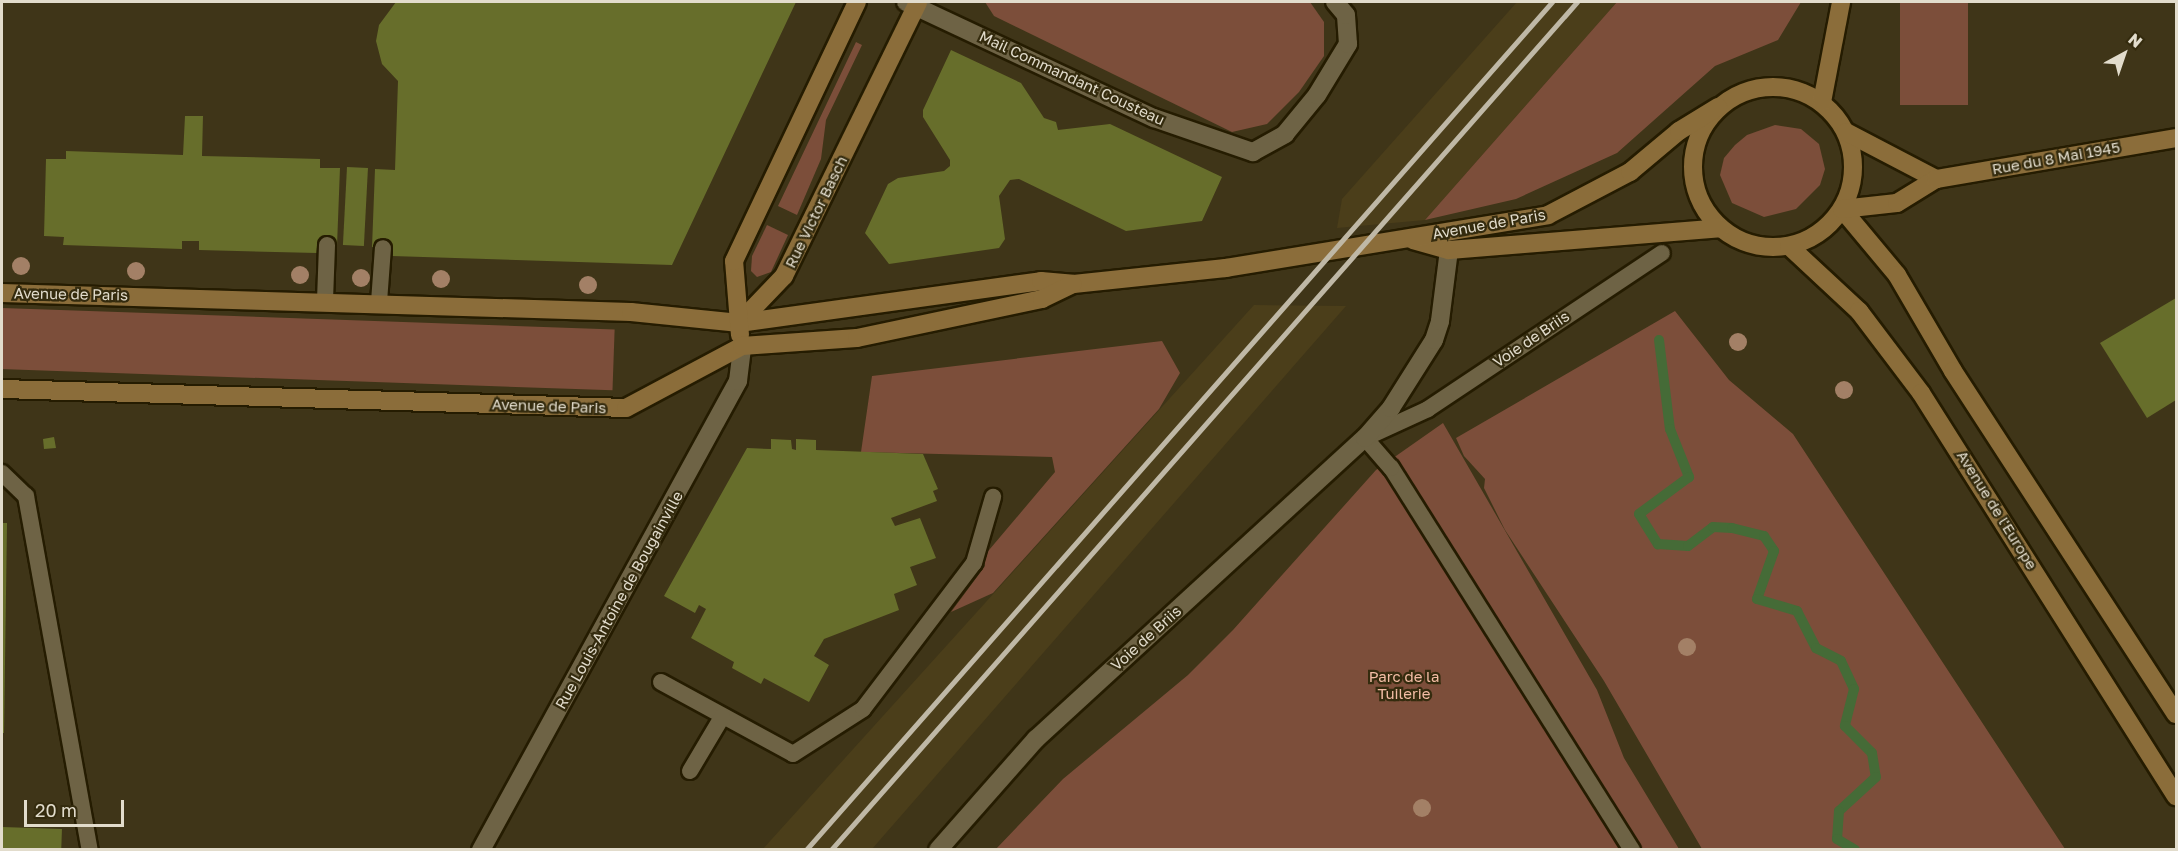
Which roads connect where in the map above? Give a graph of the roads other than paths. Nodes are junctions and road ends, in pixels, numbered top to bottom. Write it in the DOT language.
graph roads {
  1 [pos="857,2"];
  2 [pos="1335,2"];
  3 [pos="1841,2"];
  4 [pos="913,3"];
  5 [pos="1822,102"];
  6 [pos="1718,107"];
  7 [pos="1846,132"];
  8 [pos="2176,138"];
  9 [pos="1936,179"];
  10 [pos="1842,209"];
  11 [pos="1720,228"];
  12 [pos="1408,238"];
  13 [pos="327,245"];
  14 [pos="1789,246"];
  15 [pos="383,248"];
  16 [pos="1449,250"];
  17 [pos="1662,253"];
  18 [pos="1072,284"];
  19 [pos="2,293"];
  20 [pos="325,300"];
  21 [pos="380,302"];
  22 [pos="739,323"];
  23 [pos="742,346"];
  24 [pos="2,389"];
  25 [pos="1365,438"];
  26 [pos="2,473"];
  27 [pos="993,497"];
  28 [pos="661,681"];
  29 [pos="2176,714"];
  30 [pos="722,717"];
  31 [pos="690,771"];
  32 [pos="2176,796"];
  33 [pos="90,849"];
  34 [pos="482,849"];
  35 [pos="938,849"];
  36 [pos="1632,849"];
  1 -- 22 [label="street"];
  2 -- 4 [label="street, Mail Commandant Cousteau"];
  3 -- 5 [label="street"];
  4 -- 22 [label="street, Rue Victor Basch"];
  5 -- 6 [label="street"];
  5 -- 7 [label="street"];
  6 -- 11 [label="street"];
  6 -- 12 [label="street, Avenue de Paris"];
  7 -- 9 [label="street"];
  7 -- 10 [label="street"];
  8 -- 9 [label="street, Rue du 8 Mai 1945"];
  9 -- 10 [label="street, Rue du 8 Mai 1945"];
  10 -- 14 [label="street"];
  10 -- 29 [label="street"];
  11 -- 14 [label="street"];
  11 -- 16 [label="street, Avenue de Paris"];
  12 -- 16 [label="street, Avenue de Paris"];
  12 -- 18 [label="street, Avenue de Paris"];
  13 -- 20 [label="lane"];
  14 -- 32 [label="street, Avenue de l'Europe"];
  15 -- 21 [label="lane"];
  16 -- 25 [label="street, Voie de Briis"];
  17 -- 25 [label="lane, Voie de Briis"];
  18 -- 22 [label="street, Avenue de Paris"];
  18 -- 23 [label="street, Avenue de Paris"];
  19 -- 20 [label="street, Avenue de Paris"];
  20 -- 21 [label="street, Avenue de Paris"];
  21 -- 22 [label="street, Avenue de Paris"];
  22 -- 23 [label="street"];
  23 -- 24 [label="street, Avenue de Paris"];
  23 -- 34 [label="street, Rue Louis-Antoine de Bougainville"];
  25 -- 35 [label="street, Voie de Briis"];
  25 -- 36 [label="lane"];
  26 -- 33 [label="lane"];
  27 -- 30 [label="lane"];
  28 -- 30 [label="lane"];
  30 -- 31 [label="lane"];
}
